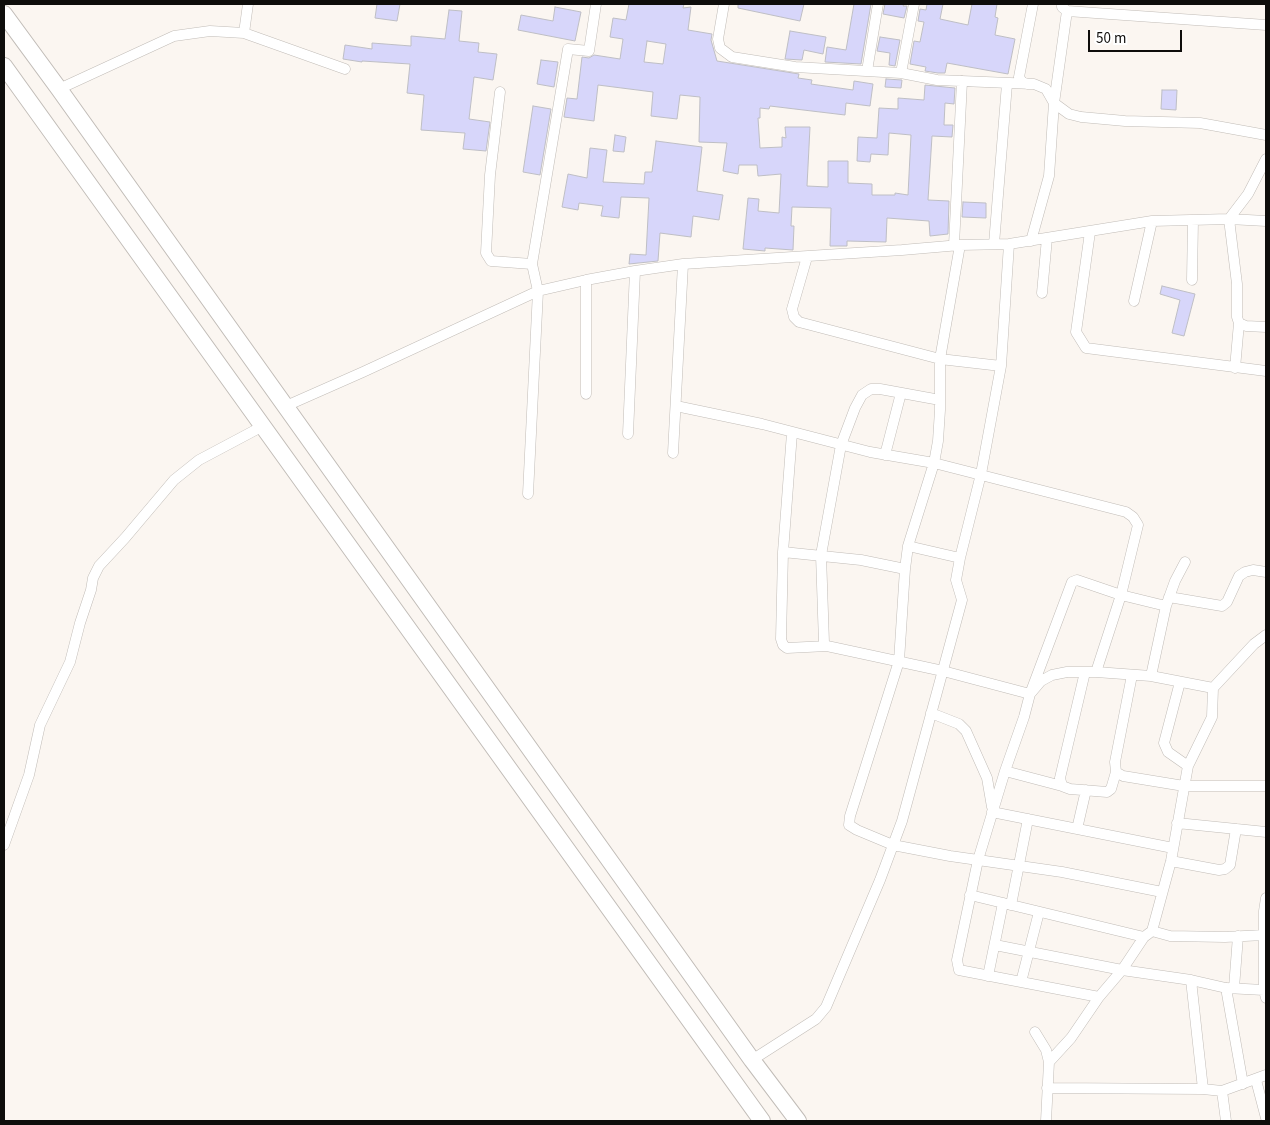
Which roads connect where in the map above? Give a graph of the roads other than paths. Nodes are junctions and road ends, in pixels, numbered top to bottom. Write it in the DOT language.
graph roads {
  1 [pos="248,4"];
  2 [pos="596,4"];
  3 [pos="724,4"];
  4 [pos="878,4"];
  5 [pos="914,4"];
  6 [pos="1033,4"];
  7 [pos="1064,8"];
  8 [pos="4,14"];
  9 [pos="1266,25"];
  10 [pos="244,33"];
  11 [pos="4,66"];
  12 [pos="345,70"];
  13 [pos="867,71"];
  14 [pos="901,73"];
  15 [pos="962,81"];
  16 [pos="1006,84"];
  17 [pos="1027,84"];
  18 [pos="59,89"];
  19 [pos="500,92"];
  20 [pos="1054,103"];
  21 [pos="1266,135"];
  22 [pos="1266,159"];
  23 [pos="1229,219"];
  24 [pos="1193,220"];
  25 [pos="1266,221"];
  26 [pos="1152,222"];
  27 [pos="1090,232"];
  28 [pos="1047,238"];
  29 [pos="1031,240"];
  30 [pos="994,244"];
  31 [pos="1009,244"];
  32 [pos="957,245"];
  33 [pos="806,256"];
  34 [pos="532,264"];
  35 [pos="683,264"];
  36 [pos="635,271"];
  37 [pos="586,280"];
  38 [pos="1192,280"];
  39 [pos="538,291"];
  40 [pos="1042,294"];
  41 [pos="1134,301"];
  42 [pos="1239,323"];
  43 [pos="1266,328"];
  44 [pos="1074,338"];
  45 [pos="940,358"];
  46 [pos="1001,366"];
  47 [pos="1236,368"];
  48 [pos="1266,371"];
  49 [pos="901,393"];
  50 [pos="586,394"];
  51 [pos="940,400"];
  52 [pos="286,406"];
  53 [pos="676,406"];
  54 [pos="263,426"];
  55 [pos="792,433"];
  56 [pos="628,434"];
  57 [pos="842,445"];
  58 [pos="673,454"];
  59 [pos="885,455"];
  60 [pos="934,463"];
  61 [pos="981,474"];
  62 [pos="528,494"];
  63 [pos="908,546"];
  64 [pos="783,552"];
  65 [pos="821,555"];
  66 [pos="960,558"];
  67 [pos="1184,562"];
  68 [pos="905,569"];
  69 [pos="1266,572"];
  70 [pos="1121,595"];
  71 [pos="1168,601"];
  72 [pos="1266,635"];
  73 [pos="827,646"];
  74 [pos="899,661"];
  75 [pos="943,671"];
  76 [pos="1090,672"];
  77 [pos="1132,675"];
  78 [pos="1151,676"];
  79 [pos="1180,682"];
  80 [pos="1213,688"];
  81 [pos="1030,694"];
  82 [pos="931,713"];
  83 [pos="1188,766"];
  84 [pos="1005,771"];
  85 [pos="1116,772"];
  86 [pos="1062,786"];
  87 [pos="1184,786"];
  88 [pos="1266,786"];
  89 [pos="1086,790"];
  90 [pos="992,811"];
  91 [pos="1028,819"];
  92 [pos="1177,823"];
  93 [pos="1076,829"];
  94 [pos="1236,829"];
  95 [pos="1266,832"];
  96 [pos="4,845"];
  97 [pos="893,845"];
  98 [pos="1174,848"];
  99 [pos="978,860"];
  100 [pos="1171,861"];
  101 [pos="1019,865"];
  102 [pos="1162,892"];
  103 [pos="970,895"];
  104 [pos="1266,898"];
  105 [pos="1007,904"];
  106 [pos="1265,910"];
  107 [pos="1039,912"];
  108 [pos="1148,934"];
  109 [pos="1264,935"];
  110 [pos="1238,936"];
  111 [pos="994,945"];
  112 [pos="1029,952"];
  113 [pos="1122,970"];
  114 [pos="988,976"];
  115 [pos="1191,980"];
  116 [pos="1021,982"];
  117 [pos="1230,988"];
  118 [pos="1265,994"];
  119 [pos="1099,997"];
  120 [pos="1035,1032"];
  121 [pos="752,1060"];
  122 [pos="1049,1062"];
  123 [pos="1266,1075"];
  124 [pos="1256,1080"];
  125 [pos="1243,1084"];
  126 [pos="1048,1088"];
  127 [pos="1203,1089"];
  128 [pos="1222,1091"];
  129 [pos="1266,1118"];
  130 [pos="762,1121"];
  131 [pos="798,1121"];
  132 [pos="1046,1121"];
  133 [pos="1226,1121"];
  1 -- 10 [label="street"];
  2 -- 34 [label="street"];
  3 -- 13 [label="street"];
  4 -- 13 [label="street"];
  5 -- 14 [label="street"];
  6 -- 17 [label="street"];
  7 -- 9 [label="street"];
  7 -- 20 [label="street"];
  8 -- 18 [label="main road"];
  10 -- 12 [label="street"];
  10 -- 18 [label="street"];
  11 -- 54 [label="main road"];
  13 -- 14 [label="street"];
  14 -- 15 [label="street"];
  15 -- 16 [label="street"];
  15 -- 32 [label="street"];
  16 -- 17 [label="street"];
  16 -- 30 [label="street"];
  17 -- 20 [label="street"];
  18 -- 52 [label="main road"];
  19 -- 34 [label="street"];
  20 -- 21 [label="street"];
  20 -- 29 [label="street"];
  22 -- 23 [label="street"];
  23 -- 24 [label="street"];
  23 -- 25 [label="street"];
  23 -- 42 [label="street"];
  24 -- 26 [label="street"];
  24 -- 38 [label="street"];
  26 -- 27 [label="street"];
  26 -- 41 [label="street"];
  27 -- 28 [label="street"];
  27 -- 44 [label="street"];
  27 -- 47 [label="street"];
  28 -- 29 [label="street"];
  28 -- 40 [label="street"];
  29 -- 31 [label="street"];
  30 -- 31 [label="street"];
  30 -- 32 [label="street"];
  31 -- 46 [label="street"];
  32 -- 33 [label="street"];
  32 -- 45 [label="street"];
  33 -- 35 [label="street"];
  33 -- 45 [label="street"];
  34 -- 39 [label="street"];
  35 -- 36 [label="street"];
  35 -- 53 [label="street"];
  36 -- 37 [label="street"];
  36 -- 56 [label="street"];
  37 -- 39 [label="street"];
  37 -- 50 [label="street"];
  39 -- 52 [label="street"];
  39 -- 62 [label="street"];
  42 -- 43 [label="street"];
  42 -- 47 [label="street"];
  45 -- 46 [label="street"];
  45 -- 51 [label="street"];
  46 -- 61 [label="street"];
  47 -- 48 [label="street"];
  49 -- 51 [label="street"];
  49 -- 57 [label="street"];
  49 -- 59 [label="street"];
  51 -- 60 [label="street"];
  52 -- 121 [label="main road"];
  53 -- 55 [label="street"];
  53 -- 58 [label="street"];
  54 -- 96 [label="street"];
  54 -- 130 [label="main road"];
  55 -- 57 [label="street"];
  55 -- 64 [label="street"];
  57 -- 59 [label="street"];
  57 -- 65 [label="street"];
  59 -- 60 [label="street"];
  60 -- 61 [label="street"];
  60 -- 63 [label="street"];
  61 -- 66 [label="street"];
  61 -- 70 [label="street"];
  63 -- 66 [label="street"];
  63 -- 68 [label="street"];
  64 -- 65 [label="street"];
  64 -- 73 [label="street"];
  65 -- 68 [label="street"];
  65 -- 73 [label="street"];
  66 -- 75 [label="street"];
  67 -- 71 [label="street"];
  68 -- 74 [label="street"];
  69 -- 71 [label="street"];
  70 -- 71 [label="street"];
  70 -- 76 [label="street"];
  70 -- 81 [label="street"];
  71 -- 78 [label="street"];
  72 -- 80 [label="street"];
  73 -- 74 [label="street"];
  74 -- 75 [label="street"];
  74 -- 97 [label="street"];
  75 -- 81 [label="street"];
  75 -- 82 [label="street"];
  76 -- 77 [label="street"];
  76 -- 81 [label="street"];
  76 -- 86 [label="street"];
  77 -- 78 [label="street"];
  77 -- 85 [label="street"];
  78 -- 79 [label="street"];
  79 -- 80 [label="street"];
  79 -- 83 [label="street"];
  80 -- 83 [label="street"];
  81 -- 84 [label="street"];
  82 -- 90 [label="street"];
  82 -- 97 [label="street"];
  83 -- 87 [label="street"];
  84 -- 86 [label="street"];
  84 -- 90 [label="street"];
  85 -- 87 [label="street"];
  85 -- 89 [label="street"];
  86 -- 89 [label="street"];
  87 -- 88 [label="street"];
  87 -- 92 [label="street"];
  89 -- 93 [label="street"];
  90 -- 91 [label="street"];
  90 -- 99 [label="street"];
  91 -- 93 [label="street"];
  91 -- 101 [label="street"];
  92 -- 94 [label="street"];
  92 -- 98 [label="street"];
  93 -- 98 [label="street"];
  94 -- 95 [label="street"];
  94 -- 100 [label="street"];
  97 -- 99 [label="street"];
  97 -- 121 [label="street"];
  98 -- 100 [label="street"];
  99 -- 101 [label="street"];
  99 -- 103 [label="street"];
  100 -- 102 [label="street"];
  101 -- 102 [label="street"];
  101 -- 105 [label="street"];
  102 -- 108 [label="street"];
  103 -- 105 [label="street"];
  103 -- 114 [label="street"];
  104 -- 106 [label="street"];
  105 -- 107 [label="street"];
  105 -- 111 [label="street"];
  106 -- 109 [label="street"];
  107 -- 108 [label="street"];
  107 -- 112 [label="street"];
  108 -- 110 [label="street"];
  108 -- 113 [label="street"];
  109 -- 110 [label="street"];
  109 -- 118 [label="street"];
  110 -- 117 [label="street"];
  111 -- 112 [label="street"];
  111 -- 114 [label="street"];
  112 -- 113 [label="street"];
  112 -- 116 [label="street"];
  113 -- 115 [label="street"];
  113 -- 119 [label="street"];
  114 -- 116 [label="street"];
  115 -- 117 [label="street"];
  115 -- 127 [label="street"];
  116 -- 119 [label="street"];
  117 -- 118 [label="street"];
  117 -- 125 [label="street"];
  119 -- 122 [label="street"];
  120 -- 122 [label="street"];
  121 -- 131 [label="main road"];
  122 -- 126 [label="street"];
  123 -- 124 [label="street"];
  124 -- 125 [label="street"];
  124 -- 129 [label="street"];
  125 -- 128 [label="street"];
  126 -- 127 [label="street"];
  126 -- 132 [label="street"];
  127 -- 128 [label="street"];
  128 -- 133 [label="street"];
}
